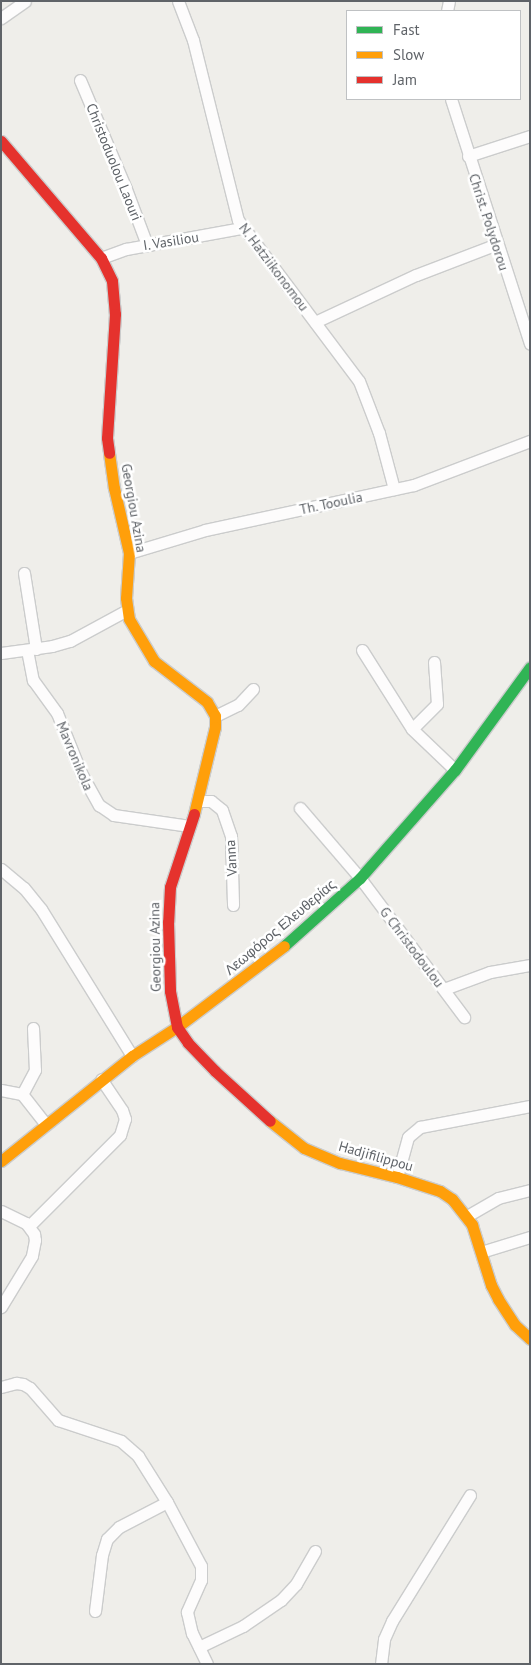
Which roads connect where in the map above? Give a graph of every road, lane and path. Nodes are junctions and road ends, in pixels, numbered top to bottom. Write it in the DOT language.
graph roads {
  1 [pos="25,1"];
  2 [pos="178,1"];
  3 [pos="1,18"];
  4 [pos="80,80"];
  5 [pos="450,100"];
  6 [pos="530,136"];
  7 [pos="1,141"];
  8 [pos="468,156"];
  9 [pos="242,228"];
  10 [pos="497,244"];
  11 [pos="147,245"];
  12 [pos="101,258"];
  13 [pos="315,322"];
  14 [pos="526,322"];
  15 [pos="530,344"];
  16 [pos="530,441"];
  17 [pos="394,490"];
  18 [pos="128,553"];
  19 [pos="24,573"];
  20 [pos="127,610"];
  21 [pos="32,650"];
  22 [pos="362,650"];
  23 [pos="1,653"];
  24 [pos="434,662"];
  25 [pos="530,667"];
  26 [pos="253,689"];
  27 [pos="215,716"];
  28 [pos="412,729"];
  29 [pos="455,770"];
  30 [pos="198,801"];
  31 [pos="300,808"];
  32 [pos="189,826"];
  33 [pos="1,869"];
  34 [pos="360,878"];
  35 [pos="233,905"];
  36 [pos="530,965"];
  37 [pos="444,989"];
  38 [pos="464,1017"];
  39 [pos="177,1027"];
  40 [pos="33,1028"];
  41 [pos="132,1056"];
  42 [pos="101,1080"];
  43 [pos="1,1090"];
  44 [pos="22,1094"];
  45 [pos="530,1106"];
  46 [pos="46,1125"];
  47 [pos="1,1161"];
  48 [pos="398,1177"];
  49 [pos="530,1190"];
  50 [pos="1,1211"];
  51 [pos="467,1216"];
  52 [pos="29,1226"];
  53 [pos="530,1237"];
  54 [pos="481,1252"];
  55 [pos="1,1306"];
  56 [pos="530,1339"];
  57 [pos="1,1387"];
  58 [pos="470,1495"];
  59 [pos="167,1502"];
  60 [pos="315,1550"];
  61 [pos="95,1611"];
  62 [pos="199,1647"];
  63 [pos="207,1664"];
  64 [pos="381,1664"];
  1 -- 3 [label="street"];
  2 -- 9 [label="street, N. Hatziikonomou"];
  4 -- 11 [label="street, Christoduolou Laouri"];
  5 -- 8 [label="street, Christ. Polydorou"];
  6 -- 8 [label="street"];
  7 -- 12 [label="street, Georgiou Azina"];
  8 -- 10 [label="street, Christ. Polydorou"];
  9 -- 11 [label="street, I. Vasiliou"];
  9 -- 13 [label="street, N. Hatziikonomou"];
  10 -- 13 [label="street"];
  10 -- 14 [label="street, Christ. Polydorou"];
  11 -- 12 [label="street, I. Vasiliou"];
  12 -- 18 [label="street, Georgiou Azina"];
  13 -- 17 [label="street, N. Hatziikonomou"];
  14 -- 15 [label="street, Christ. Polydorou"];
  16 -- 17 [label="street, Th. Tooulia"];
  17 -- 18 [label="street, Th. Tooulia"];
  18 -- 20 [label="street, Georgiou Azina"];
  19 -- 21 [label="street, Mavronikola"];
  20 -- 21 [label="street"];
  20 -- 27 [label="street, Georgiou Azina"];
  21 -- 23 [label="street"];
  21 -- 32 [label="street, Mavronikola"];
  22 -- 28 [label="street"];
  24 -- 28 [label="street"];
  25 -- 29 [label="street, Λεωφόρος Ελευθερίας"];
  26 -- 27 [label="street"];
  27 -- 30 [label="street, Georgiou Azina"];
  28 -- 29 [label="street"];
  29 -- 34 [label="street, Λεωφόρος Ελευθερίας"];
  30 -- 32 [label="street, Georgiou Azina"];
  30 -- 35 [label="street, Vanna"];
  31 -- 34 [label="street, G Christodoulou"];
  32 -- 39 [label="street, Georgiou Azina"];
  33 -- 41 [label="street"];
  34 -- 37 [label="street, G Christodoulou"];
  34 -- 39 [label="street, Λεωφόρος Ελευθερίας"];
  36 -- 37 [label="street"];
  37 -- 38 [label="street, G Christodoulou"];
  39 -- 41 [label="street, Λεωφόρος Ελευθερίας"];
  39 -- 48 [label="street, Hadjifilippou"];
  40 -- 44 [label="street"];
  41 -- 42 [label="street, Λεωφόρος Ελευθερίας"];
  42 -- 46 [label="street, Λεωφόρος Ελευθερίας"];
  42 -- 52 [label="street"];
  43 -- 44 [label="street"];
  44 -- 46 [label="street"];
  45 -- 48 [label="street"];
  46 -- 47 [label="street, Λεωφόρος Ελευθερίας"];
  48 -- 51 [label="street, Hadjifilippou"];
  49 -- 51 [label="street"];
  50 -- 52 [label="street"];
  51 -- 54 [label="street, Hadjifilippou"];
  52 -- 55 [label="street"];
  53 -- 54 [label="street"];
  54 -- 56 [label="street, Hadjifilippou"];
  57 -- 59 [label="street"];
  58 -- 64 [label="street"];
  59 -- 61 [label="street"];
  59 -- 62 [label="street"];
  60 -- 62 [label="street"];
  62 -- 63 [label="street"];
}
